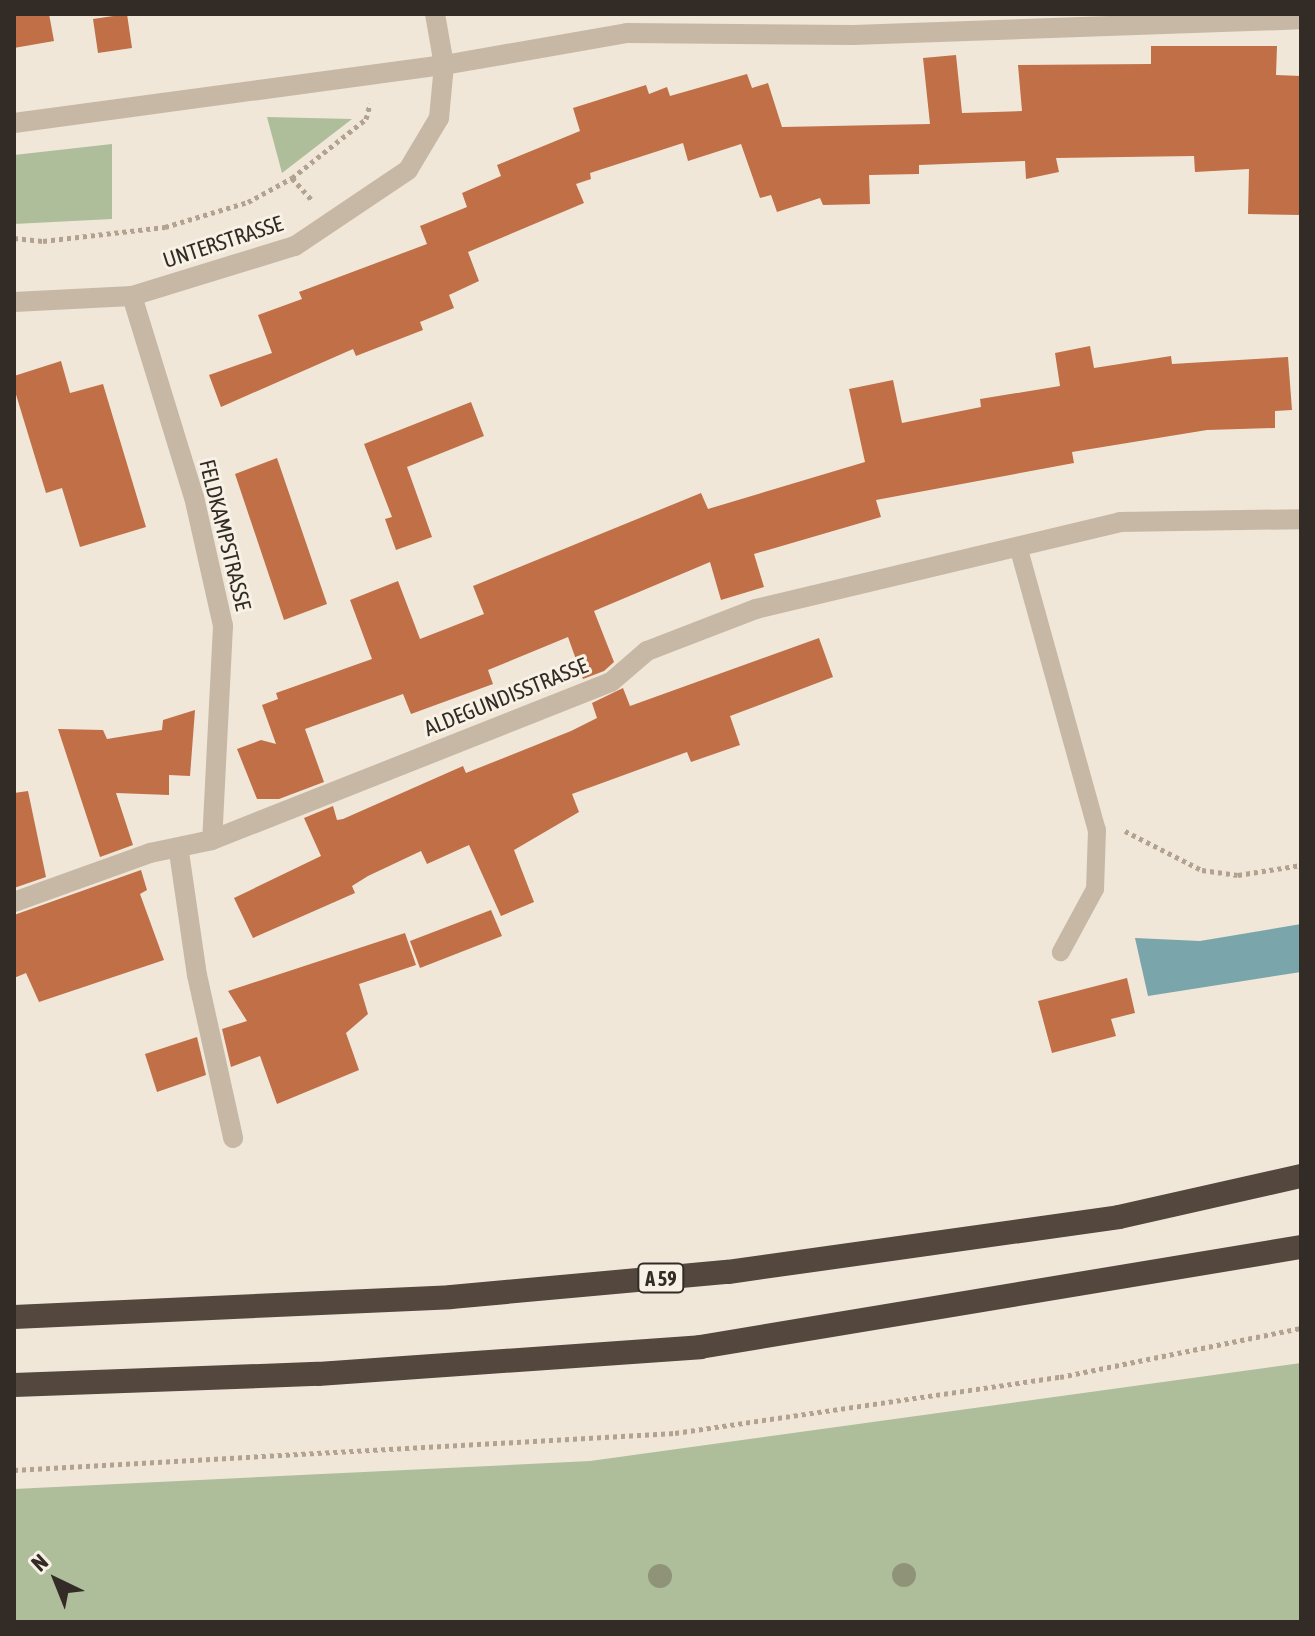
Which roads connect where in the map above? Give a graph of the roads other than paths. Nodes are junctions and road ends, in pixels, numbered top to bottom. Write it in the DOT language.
graph roads {
  1 [pos="435,14"];
  2 [pos="1301,19"];
  3 [pos="444,65"];
  4 [pos="14,123"];
  5 [pos="132,296"];
  6 [pos="14,302"];
  7 [pos="1301,519"];
  8 [pos="1018,546"];
  9 [pos="212,840"];
  10 [pos="179,852"];
  11 [pos="14,902"];
  12 [pos="1061,952"];
  13 [pos="233,1138"];
  14 [pos="1301,1176"];
  15 [pos="1301,1247"];
  16 [pos="14,1317"];
  17 [pos="14,1385"];
  1 -- 3 [label="street, UNTERSTRASSE"];
  2 -- 3 [label="street"];
  3 -- 4 [label="street"];
  3 -- 5 [label="street, UNTERSTRASSE"];
  5 -- 6 [label="street, UNTERSTRASSE"];
  5 -- 9 [label="street, FELDKAMPSTRASSE"];
  7 -- 8 [label="street, ALDEGUNDISSTRASSE"];
  8 -- 9 [label="street, ALDEGUNDISSTRASSE"];
  8 -- 12 [label="lane"];
  9 -- 10 [label="street, ALDEGUNDISSTRASSE"];
  10 -- 11 [label="street, ALDEGUNDISSTRASSE"];
  10 -- 13 [label="street"];
  14 -- 16 [label="highway, A 59"];
  15 -- 17 [label="highway"];
}
